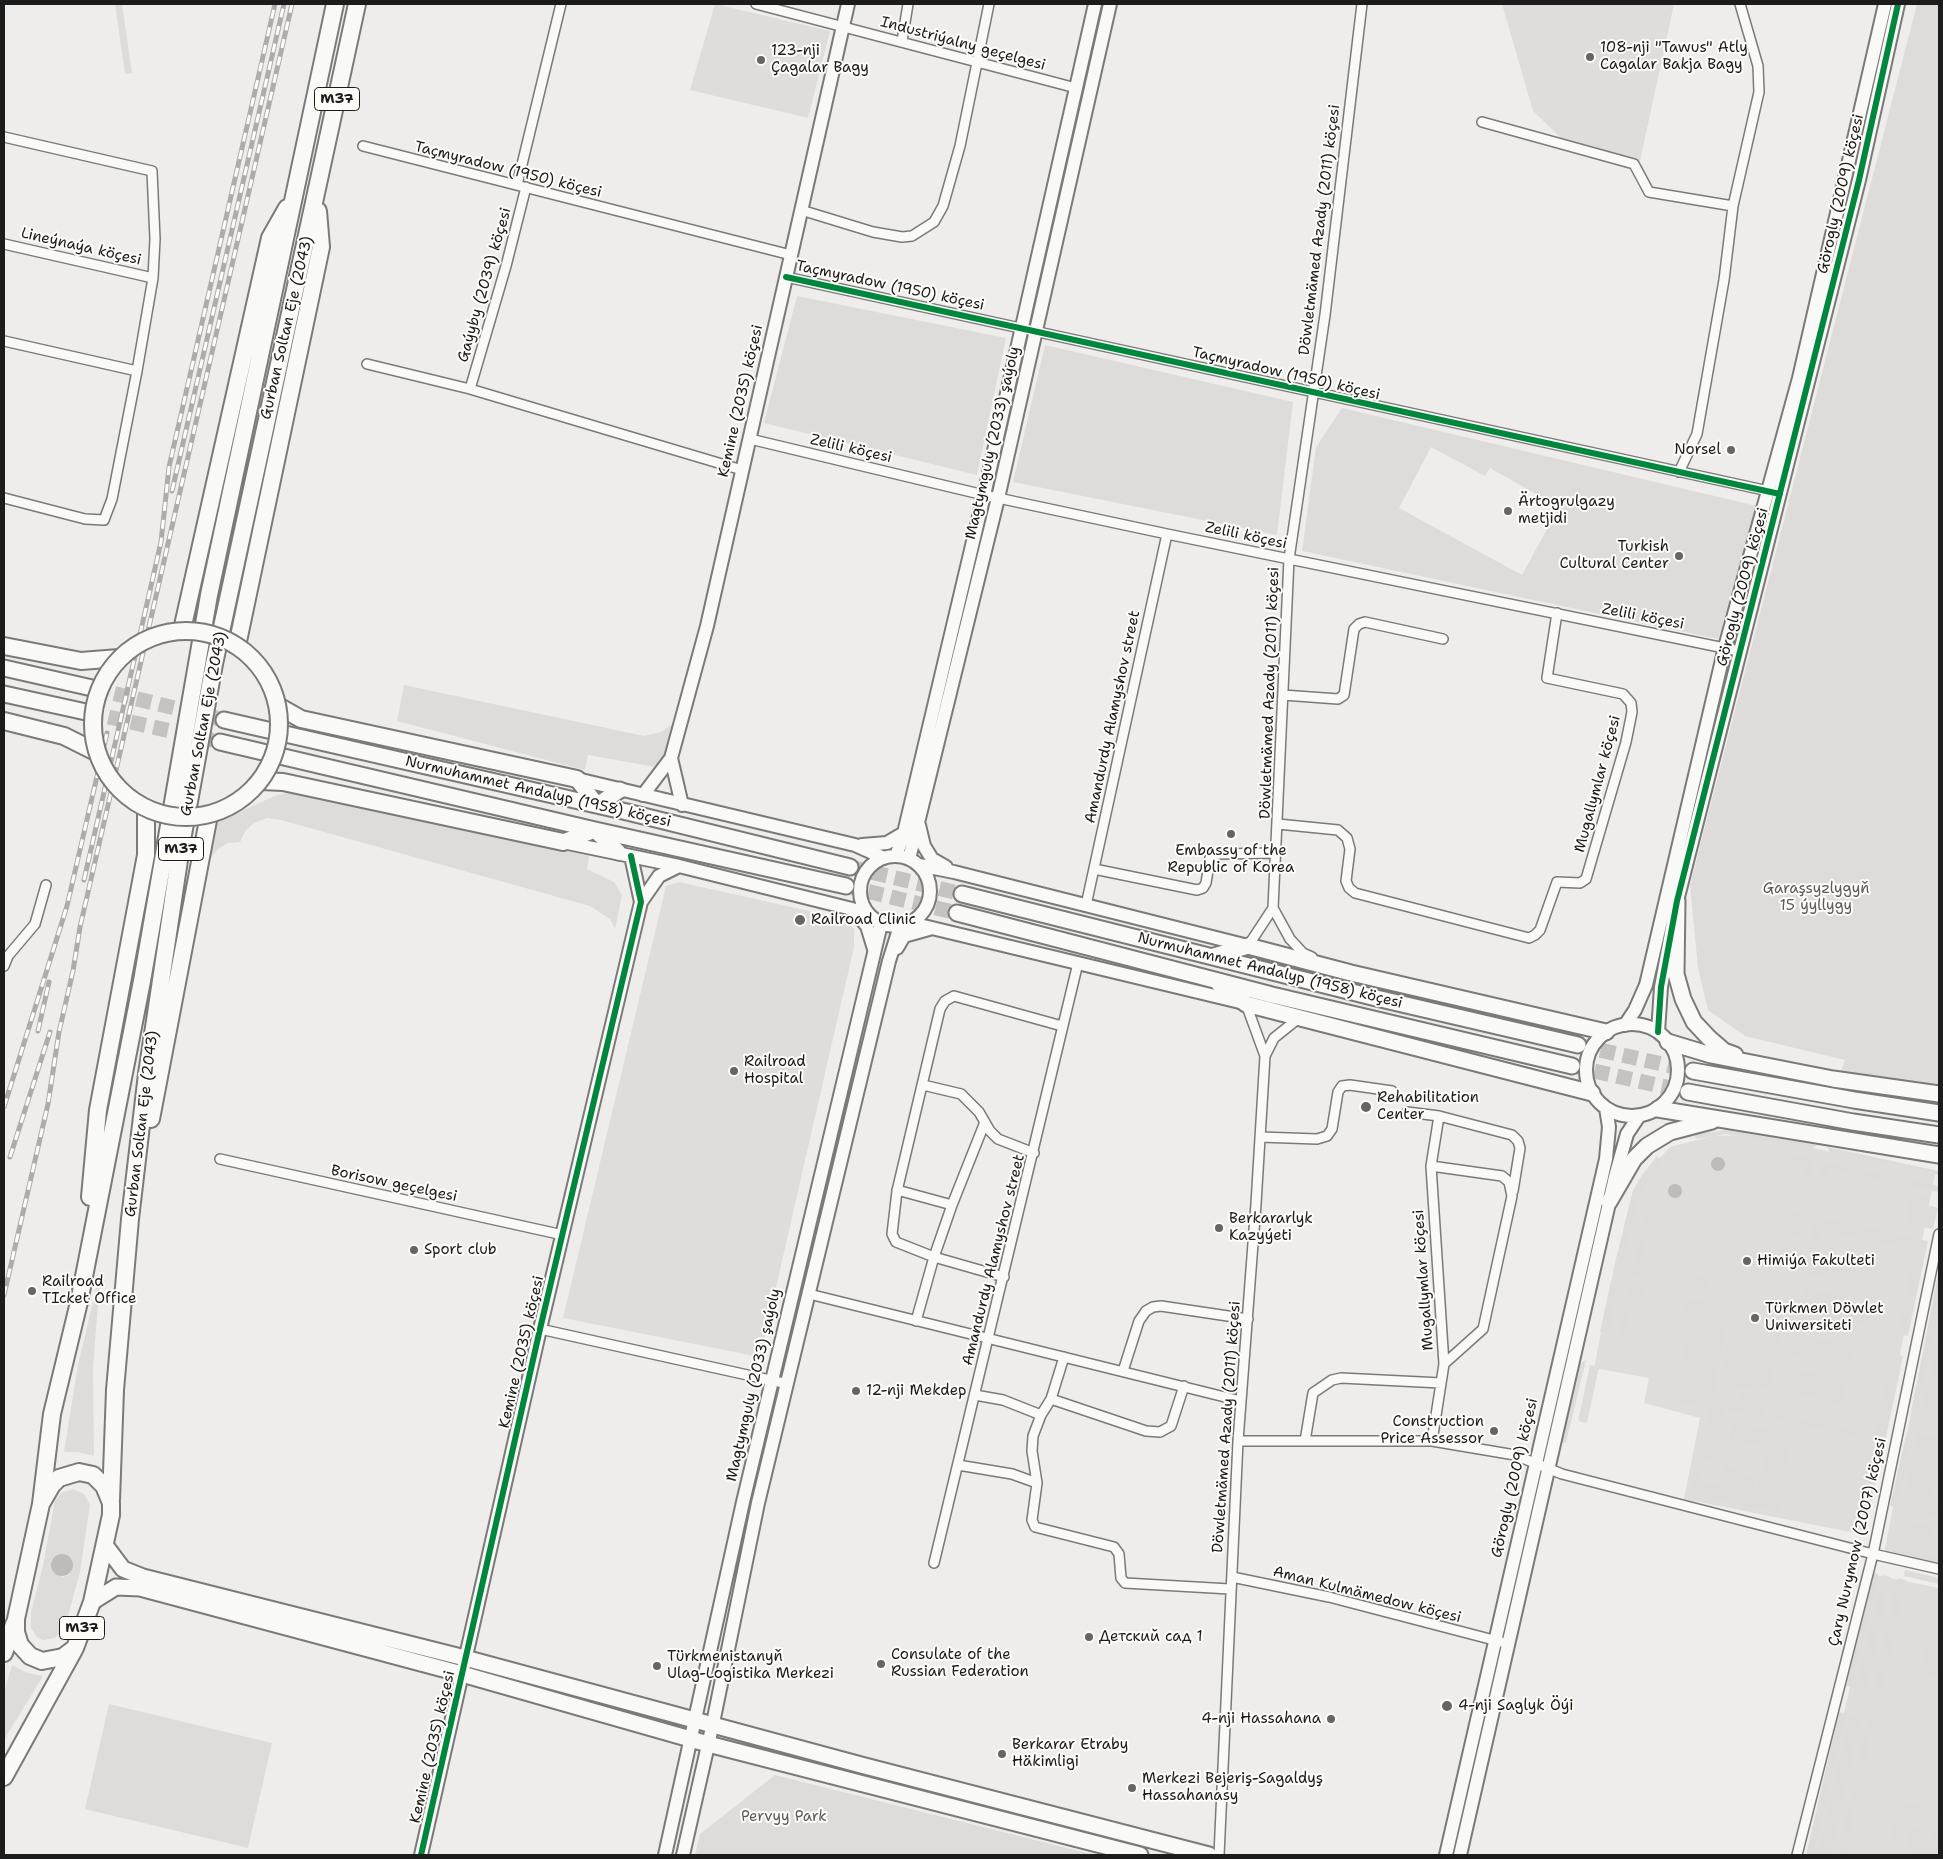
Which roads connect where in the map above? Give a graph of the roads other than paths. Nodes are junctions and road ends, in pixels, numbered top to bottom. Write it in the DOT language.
graph roads {
  1 [pos="335,4"];
  2 [pos="357,4"];
  3 [pos="561,4"];
  4 [pos="756,4"];
  5 [pos="848,4"];
  6 [pos="908,4"];
  7 [pos="989,4"];
  8 [pos="1095,4"];
  9 [pos="1110,4"];
  10 [pos="1362,4"];
  11 [pos="1740,4"];
  12 [pos="1885,4"];
  13 [pos="1898,4"];
  14 [pos="843,26"];
  15 [pos="902,42"];
  16 [pos="976,61"];
  17 [pos="1076,88"];
  18 [pos="1482,122"];
  19 [pos="4,137"];
  20 [pos="363,146"];
  21 [pos="522,186"];
  22 [pos="295,193"];
  23 [pos="317,194"];
  24 [pos="1733,206"];
  25 [pos="801,210"];
  26 [pos="4,244"];
  27 [pos="791,255"];
  28 [pos="786,277"];
  29 [pos="153,278"];
  30 [pos="1022,327"];
  31 [pos="1036,330"];
  32 [pos="4,341"];
  33 [pos="367,364"];
  34 [pos="137,371"];
  35 [pos="470,389"];
  36 [pos="1312,393"];
  37 [pos="750,439"];
  38 [pos="742,470"];
  39 [pos="1679,472"];
  40 [pos="1774,493"];
  41 [pos="984,495"];
  42 [pos="4,498"];
  43 [pos="998,498"];
  44 [pos="1167,534"];
  45 [pos="1289,559"];
  46 [pos="1557,613"];
  47 [pos="182,630"];
  48 [pos="1443,639"];
  49 [pos="4,646"];
  50 [pos="237,646"];
  51 [pos="1725,647"];
  52 [pos="1739,651"];
  53 [pos="119,658"];
  54 [pos="4,668"];
  55 [pos="92,688"];
  56 [pos="4,694"];
  57 [pos="1283,695"];
  58 [pos="278,706"];
  59 [pos="86,712"];
  60 [pos="224,720"];
  61 [pos="4,721"];
  62 [pos="220,742"];
  63 [pos="96,752"];
  64 [pos="671,758"];
  65 [pos="577,779"];
  66 [pos="261,780"];
  67 [pos="620,790"];
  68 [pos="643,796"];
  69 [pos="596,805"];
  70 [pos="682,805"];
  71 [pos="146,809"];
  72 [pos="209,815"];
  73 [pos="918,822"];
  74 [pos="1278,824"];
  75 [pos="596,830"];
  76 [pos="904,833"];
  77 [pos="563,842"];
  78 [pos="855,845"];
  79 [pos="624,854"];
  80 [pos="1276,854"];
  81 [pos="890,857"];
  82 [pos="914,862"];
  83 [pos="679,866"];
  84 [pos="850,867"];
  85 [pos="1094,869"];
  86 [pos="954,872"];
  87 [pos="46,885"];
  88 [pos="846,886"];
  89 [pos="962,894"];
  90 [pos="1678,901"];
  91 [pos="640,902"];
  92 [pos="1086,905"];
  93 [pos="1272,908"];
  94 [pos="852,909"];
  95 [pos="957,913"];
  96 [pos="876,920"];
  97 [pos="905,925"];
  98 [pos="936,928"];
  99 [pos="1248,946"];
  100 [pos="875,954"];
  101 [pos="1214,956"];
  102 [pos="889,961"];
  103 [pos="1078,963"];
  104 [pos="4,966"];
  105 [pos="1351,973"];
  106 [pos="1210,978"];
  107 [pos="1372,997"];
  108 [pos="1246,1004"];
  109 [pos="1359,1016"];
  110 [pos="1299,1018"];
  111 [pos="1625,1025"];
  112 [pos="1062,1026"];
  113 [pos="1606,1032"];
  114 [pos="1663,1037"];
  115 [pos="1578,1046"];
  116 [pos="1265,1056"];
  117 [pos="1753,1063"];
  118 [pos="1572,1066"];
  119 [pos="1693,1071"];
  120 [pos="923,1085"];
  121 [pos="1392,1091"];
  122 [pos="1688,1092"];
  123 [pos="1592,1093"];
  124 [pos="1939,1094"];
  125 [pos="1606,1108"];
  126 [pos="1658,1109"];
  127 [pos="1407,1112"];
  128 [pos="1939,1113"];
  129 [pos="1439,1116"];
  130 [pos="1638,1116"];
  131 [pos="1733,1120"];
  132 [pos="985,1122"];
  133 [pos="1939,1135"];
  134 [pos="1260,1137"];
  135 [pos="1034,1153"];
  136 [pos="1939,1155"];
  137 [pos="220,1160"];
  138 [pos="1431,1166"];
  139 [pos="897,1190"];
  140 [pos="1512,1196"];
  141 [pos="1609,1202"];
  142 [pos="952,1205"];
  143 [pos="130,1219"];
  144 [pos="1939,1234"];
  145 [pos="563,1235"];
  146 [pos="934,1257"];
  147 [pos="1004,1277"];
  148 [pos="809,1294"];
  149 [pos="79,1302"];
  150 [pos="1248,1319"];
  151 [pos="916,1320"];
  152 [pos="540,1329"];
  153 [pos="989,1338"];
  154 [pos="1064,1357"];
  155 [pos="1444,1364"];
  156 [pos="1123,1372"];
  157 [pos="772,1380"];
  158 [pos="1441,1383"];
  159 [pos="788,1384"];
  160 [pos="1184,1386"];
  161 [pos="975,1395"];
  162 [pos="1051,1399"];
  163 [pos="1241,1400"];
  164 [pos="1041,1415"];
  165 [pos="1238,1441"];
  166 [pos="1305,1441"];
  167 [pos="1432,1441"];
  168 [pos="1534,1463"];
  169 [pos="958,1465"];
  170 [pos="1548,1468"];
  171 [pos="1036,1483"];
  172 [pos="41,1504"];
  173 [pos="111,1514"];
  174 [pos="105,1546"];
  175 [pos="1873,1554"];
  176 [pos="934,1563"];
  177 [pos="1939,1570"];
  178 [pos="1232,1577"];
  179 [pos="1230,1589"];
  180 [pos="92,1602"];
  181 [pos="16,1619"];
  182 [pos="1495,1640"];
  183 [pos="1509,1644"];
  184 [pos="75,1648"];
  185 [pos="4,1653"];
  186 [pos="465,1658"];
  187 [pos="462,1674"];
  188 [pos="694,1719"];
  189 [pos="713,1724"];
  190 [pos="690,1738"];
  191 [pos="708,1744"];
  192 [pos="4,1777"];
  193 [pos="421,1855"];
  194 [pos="665,1855"];
  195 [pos="683,1855"];
  196 [pos="1140,1855"];
  197 [pos="1209,1855"];
  198 [pos="1218,1855"];
  199 [pos="1446,1855"];
  200 [pos="1460,1855"];
  201 [pos="1797,1855"];
  1 -- 22 [label="highway, Gurban Soltan Eje (2043) / M37"];
  2 -- 23 [label="highway, Gurban Soltan Eje (2043) / M37"];
  3 -- 21 [label="street, Gaýyby (2039) köçesi"];
  4 -- 14 [label="street, Industriýalny geçelgesi"];
  5 -- 14 [label="street, Kemine (2035) köçesi"];
  6 -- 15 [label="street"];
  7 -- 16 [label="street"];
  8 -- 17 [label="street, Magtymguly (2033) şaýoly"];
  9 -- 31 [label="street, Magtymguly (2033) şaýoly"];
  10 -- 36 [label="street, Döwletmämed Azady (2011) köçesi"];
  11 -- 24 [label="street"];
  12 -- 40 [label="street, Görogly (2009) köçesi"];
  13 -- 40 [label="street, Görogly (2009) köçesi"];
  14 -- 15 [label="street, Industriýalny geçelgesi"];
  14 -- 25 [label="street, Kemine (2035) köçesi"];
  15 -- 16 [label="street, Industriýalny geçelgesi"];
  16 -- 17 [label="street, Industriýalny geçelgesi"];
  16 -- 25 [label="street"];
  17 -- 30 [label="street, Magtymguly (2033) şaýoly"];
  18 -- 24 [label="street"];
  19 -- 29 [label="street"];
  20 -- 21 [label="street, Taçmyradow (1950) köçesi"];
  21 -- 27 [label="street, Taçmyradow (1950) köçesi"];
  21 -- 35 [label="street, Gaýyby (2039) köçesi"];
  22 -- 47 [label="highway"];
  22 -- 149 [label="highway, Gurban Soltan Eje (2043) / M37"];
  23 -- 50 [label="highway"];
  23 -- 143 [label="highway, Gurban Soltan Eje (2043) / M37"];
  24 -- 39 [label="street"];
  25 -- 27 [label="street, Kemine (2035) köçesi"];
  26 -- 29 [label="street, Lineýnaýa köçesi"];
  27 -- 28 [label="street, Kemine (2035) köçesi"];
  28 -- 30 [label="street, Taçmyradow (1950) köçesi"];
  28 -- 37 [label="street, Kemine (2035) köçesi"];
  29 -- 34 [label="street"];
  30 -- 31 [label="street, Taçmyradow (1950) köçesi"];
  30 -- 41 [label="street, Magtymguly (2033) şaýoly"];
  31 -- 36 [label="street, Taçmyradow (1950) köçesi"];
  31 -- 43 [label="street, Magtymguly (2033) şaýoly"];
  32 -- 34 [label="street"];
  33 -- 35 [label="street"];
  34 -- 42 [label="street"];
  35 -- 38 [label="street"];
  36 -- 39 [label="street, Taçmyradow (1950) köçesi"];
  36 -- 45 [label="street, Döwletmämed Azady (2011) köçesi"];
  37 -- 38 [label="street, Kemine (2035) köçesi"];
  37 -- 41 [label="street, Zelili köçesi"];
  38 -- 64 [label="street, Kemine (2035) köçesi"];
  39 -- 40 [label="street, Taçmyradow (1950) köçesi"];
  40 -- 51 [label="street, Görogly (2009) köçesi"];
  40 -- 52 [label="street, Görogly (2009) köçesi"];
  41 -- 43 [label="street, Zelili köçesi"];
  41 -- 76 [label="street, Magtymguly (2033) şaýoly"];
  43 -- 44 [label="street, Zelili köçesi"];
  43 -- 73 [label="street, Magtymguly (2033) şaýoly"];
  44 -- 45 [label="street, Zelili köçesi"];
  44 -- 85 [label="street, Amandurdy Alamyshov street"];
  45 -- 46 [label="street, Zelili köçesi"];
  45 -- 57 [label="street, Döwletmämed Azady (2011) köçesi"];
  46 -- 51 [label="street, Zelili köçesi"];
  46 -- 74 [label="street, Mugallymlar köçesi"];
  47 -- 50 [label="highway, bridge"];
  47 -- 53 [label="highway, bridge"];
  48 -- 57 [label="street"];
  49 -- 53 [label="highway"];
  50 -- 58 [label="highway, bridge"];
  51 -- 52 [label="street, Zelili köçesi"];
  51 -- 111 [label="street, Görogly (2009) köçesi"];
  52 -- 90 [label="street, Görogly (2009) köçesi"];
  53 -- 63 [label="highway, bridge"];
  54 -- 55 [label="main road"];
  56 -- 59 [label="main road"];
  57 -- 74 [label="street, Döwletmämed Azady (2011) köçesi"];
  58 -- 65 [label="highway"];
  58 -- 66 [label="highway, bridge"];
  60 -- 69 [label="main road, Nurmuhammet Andalyp (1958) köçesi"];
  61 -- 63 [label="highway"];
  62 -- 75 [label="main road, Nurmuhammet Andalyp (1958) köçesi"];
  63 -- 71 [label="highway, bridge"];
  64 -- 68 [label="street, Nurmuhammet Andalyp (1958) köçesi"];
  64 -- 70 [label="street, Kemine (2035) köçesi"];
  65 -- 67 [label="street"];
  65 -- 69 [label="main road"];
  66 -- 72 [label="highway, bridge"];
  66 -- 77 [label="highway"];
  67 -- 68 [label="street"];
  67 -- 69 [label="main road"];
  68 -- 70 [label="street"];
  69 -- 84 [label="main road, Nurmuhammet Andalyp (1958) köçesi"];
  70 -- 78 [label="street"];
  71 -- 72 [label="highway, bridge"];
  71 -- 149 [label="highway"];
  72 -- 143 [label="highway"];
  73 -- 82 [label="street, Magtymguly (2033) şaýoly"];
  73 -- 86 [label="street"];
  74 -- 80 [label="street, Döwletmämed Azady (2011) köçesi"];
  75 -- 77 [label="main road"];
  75 -- 79 [label="main road"];
  75 -- 88 [label="main road, Nurmuhammet Andalyp (1958) köçesi"];
  76 -- 78 [label="street"];
  76 -- 81 [label="street, Magtymguly (2033) şaýoly"];
  77 -- 79 [label="street"];
  78 -- 81 [label="street"];
  79 -- 83 [label="street"];
  79 -- 91 [label="street, Kemine (2035) köçesi"];
  80 -- 85 [label="street"];
  80 -- 93 [label="street, Döwletmämed Azady (2011) köçesi"];
  81 -- 82 [label="street"];
  81 -- 96 [label="street"];
  82 -- 86 [label="street"];
  82 -- 97 [label="street"];
  83 -- 91 [label="street"];
  83 -- 94 [label="street"];
  85 -- 92 [label="street, Amandurdy Alamyshov street"];
  86 -- 92 [label="street"];
  87 -- 104 [label="street"];
  89 -- 101 [label="main road, Nurmuhammet Andalyp (1958) köçesi"];
  90 -- 114 [label="street, Görogly (2009) köçesi"];
  90 -- 117 [label="main road"];
  91 -- 145 [label="street, Kemine (2035) köçesi"];
  92 -- 99 [label="street"];
  93 -- 99 [label="street, Döwletmämed Azady (2011) köçesi"];
  93 -- 105 [label="street"];
  94 -- 96 [label="street"];
  94 -- 100 [label="street"];
  95 -- 106 [label="main road, Nurmuhammet Andalyp (1958) köçesi"];
  96 -- 97 [label="street"];
  96 -- 100 [label="street, Magtymguly (2033) şaýoly"];
  97 -- 98 [label="street"];
  97 -- 102 [label="street, Magtymguly (2033) şaýoly"];
  98 -- 102 [label="street"];
  98 -- 103 [label="street"];
  99 -- 101 [label="main road"];
  99 -- 105 [label="main road"];
  100 -- 157 [label="street, Magtymguly (2033) şaýoly"];
  101 -- 107 [label="main road, Nurmuhammet Andalyp (1958) köçesi"];
  102 -- 148 [label="street, Magtymguly (2033) şaýoly"];
  103 -- 108 [label="street"];
  103 -- 112 [label="street, Amandurdy Alamyshov street"];
  105 -- 107 [label="main road"];
  105 -- 113 [label="main road"];
  106 -- 108 [label="main road"];
  106 -- 109 [label="main road, Nurmuhammet Andalyp (1958) köçesi"];
  107 -- 115 [label="main road, Nurmuhammet Andalyp (1958) köçesi"];
  108 -- 110 [label="main road"];
  108 -- 116 [label="street, Döwletmämed Azady (2011) köçesi"];
  109 -- 110 [label="main road"];
  109 -- 118 [label="main road, Nurmuhammet Andalyp (1958) köçesi"];
  110 -- 116 [label="street"];
  110 -- 123 [label="main road"];
  111 -- 113 [label="street"];
  111 -- 114 [label="street"];
  112 -- 120 [label="street"];
  112 -- 135 [label="street, Amandurdy Alamyshov street"];
  113 -- 123 [label="street"];
  114 -- 117 [label="main road"];
  114 -- 126 [label="street"];
  116 -- 134 [label="street, Döwletmämed Azady (2011) köçesi"];
  117 -- 124 [label="main road"];
  119 -- 128 [label="main road"];
  120 -- 132 [label="street"];
  120 -- 139 [label="street"];
  121 -- 134 [label="street"];
  122 -- 133 [label="main road"];
  123 -- 125 [label="street"];
  125 -- 130 [label="street"];
  125 -- 168 [label="street, Görogly (2009) köçesi"];
  126 -- 130 [label="street"];
  126 -- 131 [label="main road"];
  127 -- 129 [label="street"];
  129 -- 138 [label="street, Mugallymlar köçesi"];
  129 -- 140 [label="street"];
  130 -- 141 [label="street, Görogly (2009) köçesi"];
  131 -- 136 [label="main road"];
  131 -- 141 [label="main road"];
  132 -- 135 [label="street"];
  132 -- 142 [label="street"];
  134 -- 150 [label="street, Döwletmämed Azady (2011) köçesi"];
  135 -- 147 [label="street, Amandurdy Alamyshov street"];
  137 -- 145 [label="street, Borisow geçelgesi"];
  138 -- 140 [label="street"];
  138 -- 155 [label="street, Mugallymlar köçesi"];
  139 -- 142 [label="street"];
  139 -- 146 [label="street"];
  140 -- 155 [label="street"];
  141 -- 170 [label="street, Görogly (2009) köçesi"];
  142 -- 146 [label="street"];
  143 -- 173 [label="highway, Gurban Soltan Eje (2043) / M37"];
  144 -- 175 [label="street, Çary Nurymow (2007) köçesi"];
  145 -- 152 [label="street, Kemine (2035) köçesi"];
  146 -- 147 [label="street"];
  146 -- 151 [label="street"];
  147 -- 153 [label="street, Amandurdy Alamyshov street"];
  148 -- 151 [label="street"];
  148 -- 159 [label="street, Magtymguly (2033) şaýoly"];
  149 -- 172 [label="highway, Gurban Soltan Eje (2043) / M37"];
  150 -- 156 [label="street"];
  150 -- 163 [label="street, Döwletmämed Azady (2011) köçesi"];
  151 -- 153 [label="street"];
  152 -- 157 [label="street"];
  152 -- 186 [label="street, Kemine (2035) köçesi"];
  153 -- 154 [label="street"];
  153 -- 161 [label="street, Amandurdy Alamyshov street"];
  154 -- 156 [label="street"];
  154 -- 162 [label="street"];
  155 -- 158 [label="street, Mugallymlar köçesi"];
  156 -- 160 [label="street"];
  157 -- 159 [label="street"];
  157 -- 188 [label="street, Magtymguly (2033) şaýoly"];
  158 -- 166 [label="street"];
  158 -- 167 [label="street, Mugallymlar köçesi"];
  159 -- 189 [label="street, Magtymguly (2033) şaýoly"];
  160 -- 162 [label="street"];
  160 -- 163 [label="street"];
  161 -- 164 [label="street"];
  161 -- 169 [label="street, Amandurdy Alamyshov street"];
  162 -- 164 [label="street"];
  163 -- 165 [label="street, Döwletmämed Azady (2011) köçesi"];
  164 -- 171 [label="street"];
  165 -- 166 [label="street"];
  165 -- 178 [label="street, Döwletmämed Azady (2011) köçesi"];
  166 -- 167 [label="street"];
  167 -- 168 [label="street"];
  168 -- 170 [label="street"];
  168 -- 182 [label="street, Görogly (2009) köçesi"];
  169 -- 171 [label="street"];
  169 -- 176 [label="street, Amandurdy Alamyshov street"];
  170 -- 175 [label="street"];
  170 -- 183 [label="street, Görogly (2009) köçesi"];
  171 -- 179 [label="street"];
  172 -- 173 [label="highway, Gurban Soltan Eje (2043) / M37"];
  172 -- 181 [label="highway, Gurban Soltan Eje (2043) / M37"];
  173 -- 174 [label="highway, Gurban Soltan Eje (2043) / M37"];
  174 -- 180 [label="highway, Gurban Soltan Eje (2043) / M37"];
  174 -- 186 [label="main road"];
  175 -- 177 [label="street"];
  175 -- 201 [label="street, Çary Nurymow (2007) köçesi"];
  178 -- 179 [label="street, Döwletmämed Azady (2011) köçesi"];
  178 -- 182 [label="street, Aman Kulmämedow köçesi"];
  179 -- 198 [label="street, Döwletmämed Azady (2011) köçesi"];
  180 -- 184 [label="highway, Gurban Soltan Eje (2043) / M37"];
  180 -- 187 [label="main road"];
  181 -- 184 [label="highway, Gurban Soltan Eje (2043) / M37"];
  181 -- 185 [label="highway, Gurban Soltan Eje (2043) / M37"];
  182 -- 183 [label="street, Aman Kulmämedow köçesi"];
  182 -- 199 [label="street, Görogly (2009) köçesi"];
  183 -- 200 [label="street, Görogly (2009) köçesi"];
  184 -- 192 [label="highway, Gurban Soltan Eje (2043) / M37"];
  186 -- 187 [label="street, Kemine (2035) köçesi"];
  186 -- 188 [label="main road"];
  187 -- 190 [label="main road"];
  187 -- 193 [label="street, Kemine (2035) köçesi"];
  188 -- 189 [label="main road"];
  188 -- 190 [label="street, Magtymguly (2033) şaýoly"];
  189 -- 191 [label="street, Magtymguly (2033) şaýoly"];
  189 -- 197 [label="main road"];
  190 -- 191 [label="main road"];
  190 -- 194 [label="street, Magtymguly (2033) şaýoly"];
  191 -- 195 [label="street, Magtymguly (2033) şaýoly"];
  191 -- 196 [label="main road"];
}
